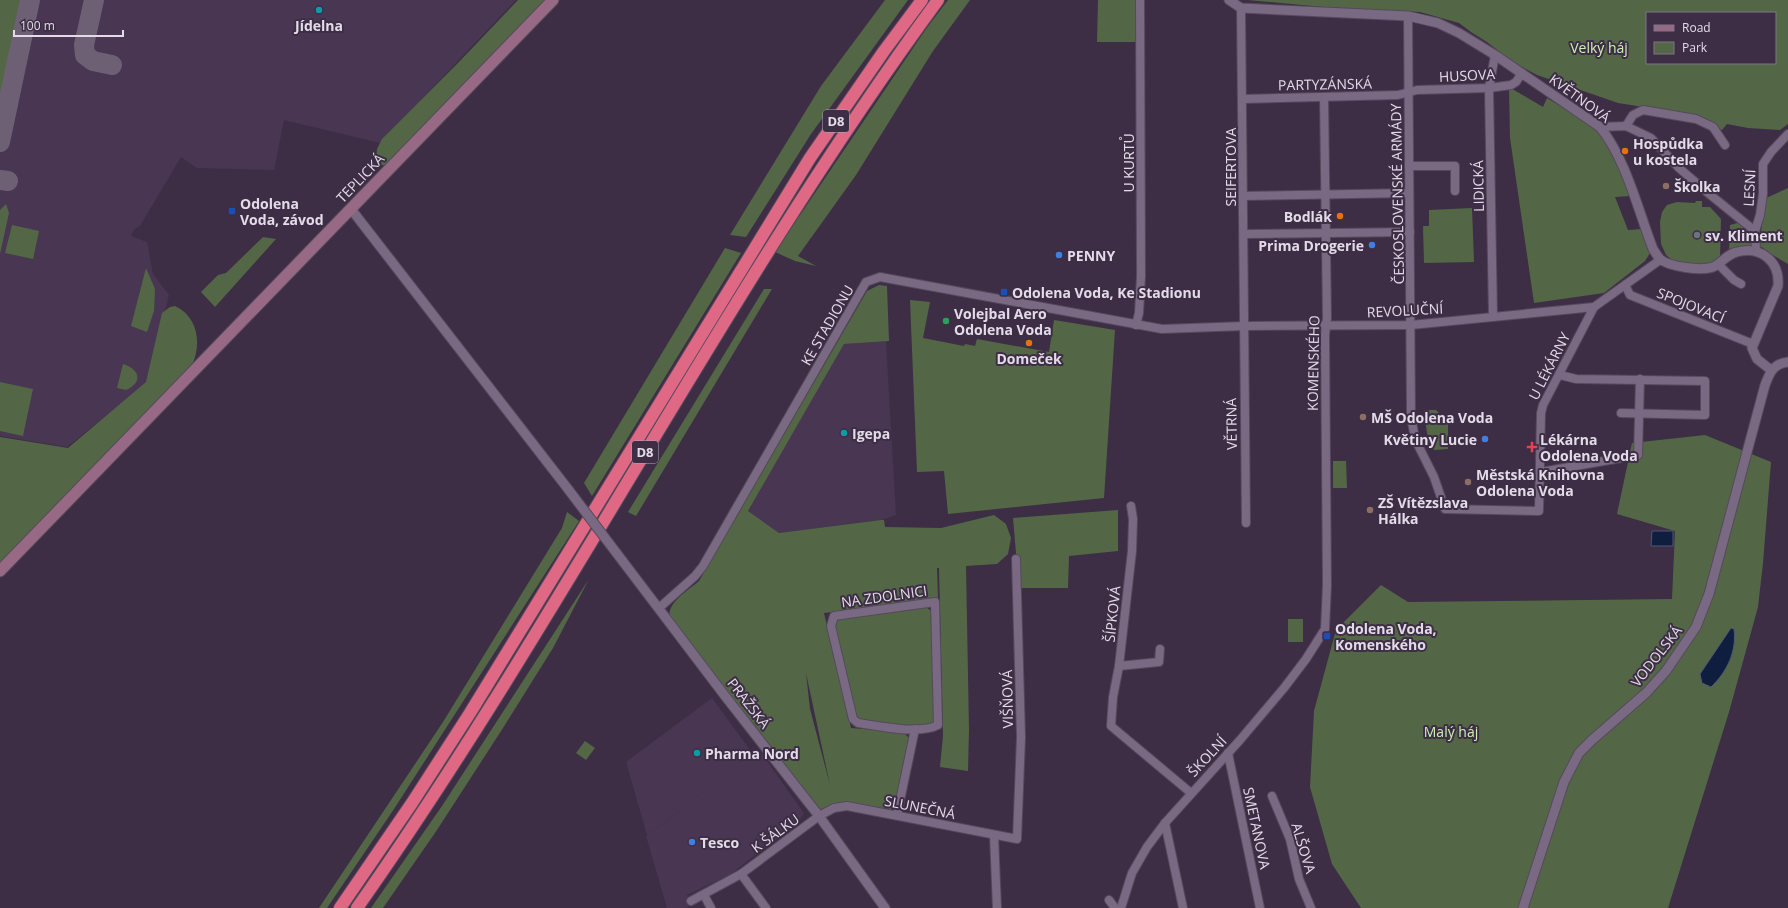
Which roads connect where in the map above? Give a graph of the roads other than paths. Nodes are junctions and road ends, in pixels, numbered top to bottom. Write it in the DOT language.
graph roads {
  1 [pos="553,0"];
  2 [pos="922,0"];
  3 [pos="938,0"];
  4 [pos="1140,0"];
  5 [pos="1229,0"];
  6 [pos="1241,8"];
  7 [pos="1408,16"];
  8 [pos="1495,55"];
  9 [pos="1522,73"];
  10 [pos="1489,88"];
  11 [pos="1408,92"];
  12 [pos="1324,97"];
  13 [pos="1243,99"];
  14 [pos="1626,126"];
  15 [pos="1600,127"];
  16 [pos="1788,134"];
  17 [pos="1725,145"];
  18 [pos="1409,166"];
  19 [pos="1455,191"];
  20 [pos="1409,193"];
  21 [pos="1325,194"];
  22 [pos="1243,196"];
  23 [pos="351,209"];
  24 [pos="1755,231"];
  25 [pos="1410,232"];
  26 [pos="1325,233"];
  27 [pos="1244,234"];
  28 [pos="1756,251"];
  29 [pos="1660,260"];
  30 [pos="1718,264"];
  31 [pos="1741,284"];
  32 [pos="1625,285"];
  33 [pos="1594,307"];
  34 [pos="1493,317"];
  35 [pos="1136,325"];
  36 [pos="1411,325"];
  37 [pos="1245,326"];
  38 [pos="1326,326"];
  39 [pos="1753,344"];
  40 [pos="1788,362"];
  41 [pos="1771,370"];
  42 [pos="1560,375"];
  43 [pos="1640,379"];
  44 [pos="1621,413"];
  45 [pos="1640,414"];
  46 [pos="1541,472"];
  47 [pos="1131,506"];
  48 [pos="1539,511"];
  49 [pos="1246,523"];
  50 [pos="1016,559"];
  51 [pos="0,571"];
  52 [pos="659,608"];
  53 [pos="1325,629"];
  54 [pos="1160,649"];
  55 [pos="1120,666"];
  56 [pos="915,729"];
  57 [pos="1228,753"];
  58 [pos="1191,793"];
  59 [pos="1272,796"];
  60 [pos="897,815"];
  61 [pos="820,816"];
  62 [pos="1165,823"];
  63 [pos="994,835"];
  64 [pos="1017,839"];
  65 [pos="741,874"];
  66 [pos="704,895"];
  67 [pos="1109,900"];
  68 [pos="691,901"];
  69 [pos="340,908"];
  70 [pos="357,908"];
  71 [pos="711,908"];
  72 [pos="766,908"];
  73 [pos="885,908"];
  74 [pos="998,908"];
  75 [pos="1115,908"];
  76 [pos="1121,908"];
  77 [pos="1183,908"];
  78 [pos="1260,908"];
  79 [pos="1311,908"];
  80 [pos="1523,908"];
  1 -- 23 [label="main road, TEPLICKÁ"];
  2 -- 69 [label="highway, D8"];
  3 -- 70 [label="highway, D8"];
  4 -- 35 [label="street, U KURTŮ"];
  5 -- 6 [label="street"];
  6 -- 7 [label="street, KVĚTNOVÁ"];
  6 -- 13 [label="street, SEIFERTOVA"];
  7 -- 8 [label="street, KVĚTNOVÁ"];
  7 -- 11 [label="street, ČESKOSLOVENSKÉ ARMÁDY"];
  8 -- 9 [label="street, KVĚTNOVÁ"];
  8 -- 10 [label="street, LIDICKÁ"];
  9 -- 10 [label="street, HUSOVA"];
  9 -- 15 [label="street, KVĚTNOVÁ"];
  10 -- 11 [label="street, HUSOVA"];
  10 -- 34 [label="street, LIDICKÁ"];
  11 -- 12 [label="street, PARTYZÁNSKÁ"];
  11 -- 18 [label="street, ČESKOSLOVENSKÉ ARMÁDY"];
  12 -- 13 [label="street, PARTYZÁNSKÁ"];
  12 -- 21 [label="street, KOMENSKÉHO"];
  13 -- 22 [label="street, SEIFERTOVA"];
  14 -- 15 [label="street"];
  14 -- 17 [label="street"];
  14 -- 24 [label="street"];
  15 -- 29 [label="street, KVĚTNOVÁ"];
  16 -- 24 [label="street, LESNÍ"];
  18 -- 19 [label="street"];
  18 -- 20 [label="street, ČESKOSLOVENSKÉ ARMÁDY"];
  20 -- 21 [label="street"];
  20 -- 25 [label="street, ČESKOSLOVENSKÉ ARMÁDY"];
  21 -- 22 [label="street"];
  21 -- 26 [label="street, KOMENSKÉHO"];
  22 -- 27 [label="street, SEIFERTOVA"];
  23 -- 51 [label="main road, TEPLICKÁ"];
  23 -- 52 [label="street, PRAŽSKÁ, bridge"];
  24 -- 28 [label="street, LESNÍ"];
  25 -- 26 [label="street"];
  25 -- 36 [label="street, ČESKOSLOVENSKÉ ARMÁDY"];
  26 -- 27 [label="street"];
  26 -- 38 [label="street, KOMENSKÉHO"];
  27 -- 37 [label="street, SEIFERTOVA"];
  28 -- 30 [label="street"];
  28 -- 39 [label="street"];
  29 -- 30 [label="street"];
  29 -- 32 [label="street, REVOLUČNÍ"];
  30 -- 31 [label="street"];
  32 -- 33 [label="street, REVOLUČNÍ"];
  32 -- 39 [label="street, SPOJOVACÍ"];
  33 -- 34 [label="street, REVOLUČNÍ"];
  33 -- 42 [label="street, U LÉKÁRNY"];
  34 -- 36 [label="street, REVOLUČNÍ"];
  35 -- 37 [label="street, REVOLUČNÍ"];
  35 -- 52 [label="street, KE STADIONU"];
  36 -- 38 [label="street, REVOLUČNÍ"];
  36 -- 48 [label="street, ČESKOSLOVENSKÉ ARMÁDY"];
  37 -- 38 [label="street, REVOLUČNÍ"];
  37 -- 49 [label="street, VĚTRNÁ"];
  38 -- 53 [label="street, KOMENSKÉHO"];
  39 -- 41 [label="street"];
  40 -- 41 [label="street"];
  41 -- 80 [label="street, VODOLSKÁ"];
  42 -- 43 [label="street"];
  42 -- 46 [label="street, U LÉKÁRNY"];
  43 -- 45 [label="street"];
  43 -- 45 [label="street"];
  44 -- 45 [label="street"];
  45 -- 46 [label="street"];
  46 -- 48 [label="street, U LÉKÁRNY"];
  47 -- 55 [label="street, ŠÍPKOVÁ"];
  50 -- 64 [label="street, VIŠŇOVÁ"];
  52 -- 61 [label="street, PRAŽSKÁ"];
  53 -- 57 [label="street, ŠKOLNÍ"];
  54 -- 55 [label="street"];
  55 -- 58 [label="street, ŠÍPKOVÁ"];
  56 -- 56 [label="street, NA ZDOLNICI"];
  56 -- 60 [label="street"];
  57 -- 58 [label="street, ŠKOLNÍ"];
  57 -- 78 [label="street, SMETANOVA"];
  58 -- 62 [label="street, ŠKOLNÍ"];
  59 -- 79 [label="street, ALŠOVA"];
  60 -- 61 [label="street, SLUNEČNÁ"];
  60 -- 63 [label="street, SLUNEČNÁ"];
  61 -- 65 [label="street, K ŠÁLKU"];
  61 -- 73 [label="street, PRAŽSKÁ"];
  62 -- 76 [label="street, ŠKOLNÍ"];
  62 -- 77 [label="street"];
  63 -- 64 [label="street, SLUNEČNÁ"];
  63 -- 74 [label="street"];
  65 -- 66 [label="street, K ŠÁLKU"];
  65 -- 72 [label="street"];
  66 -- 68 [label="street, K ŠÁLKU"];
  66 -- 71 [label="street"];
  67 -- 75 [label="street"];
}
